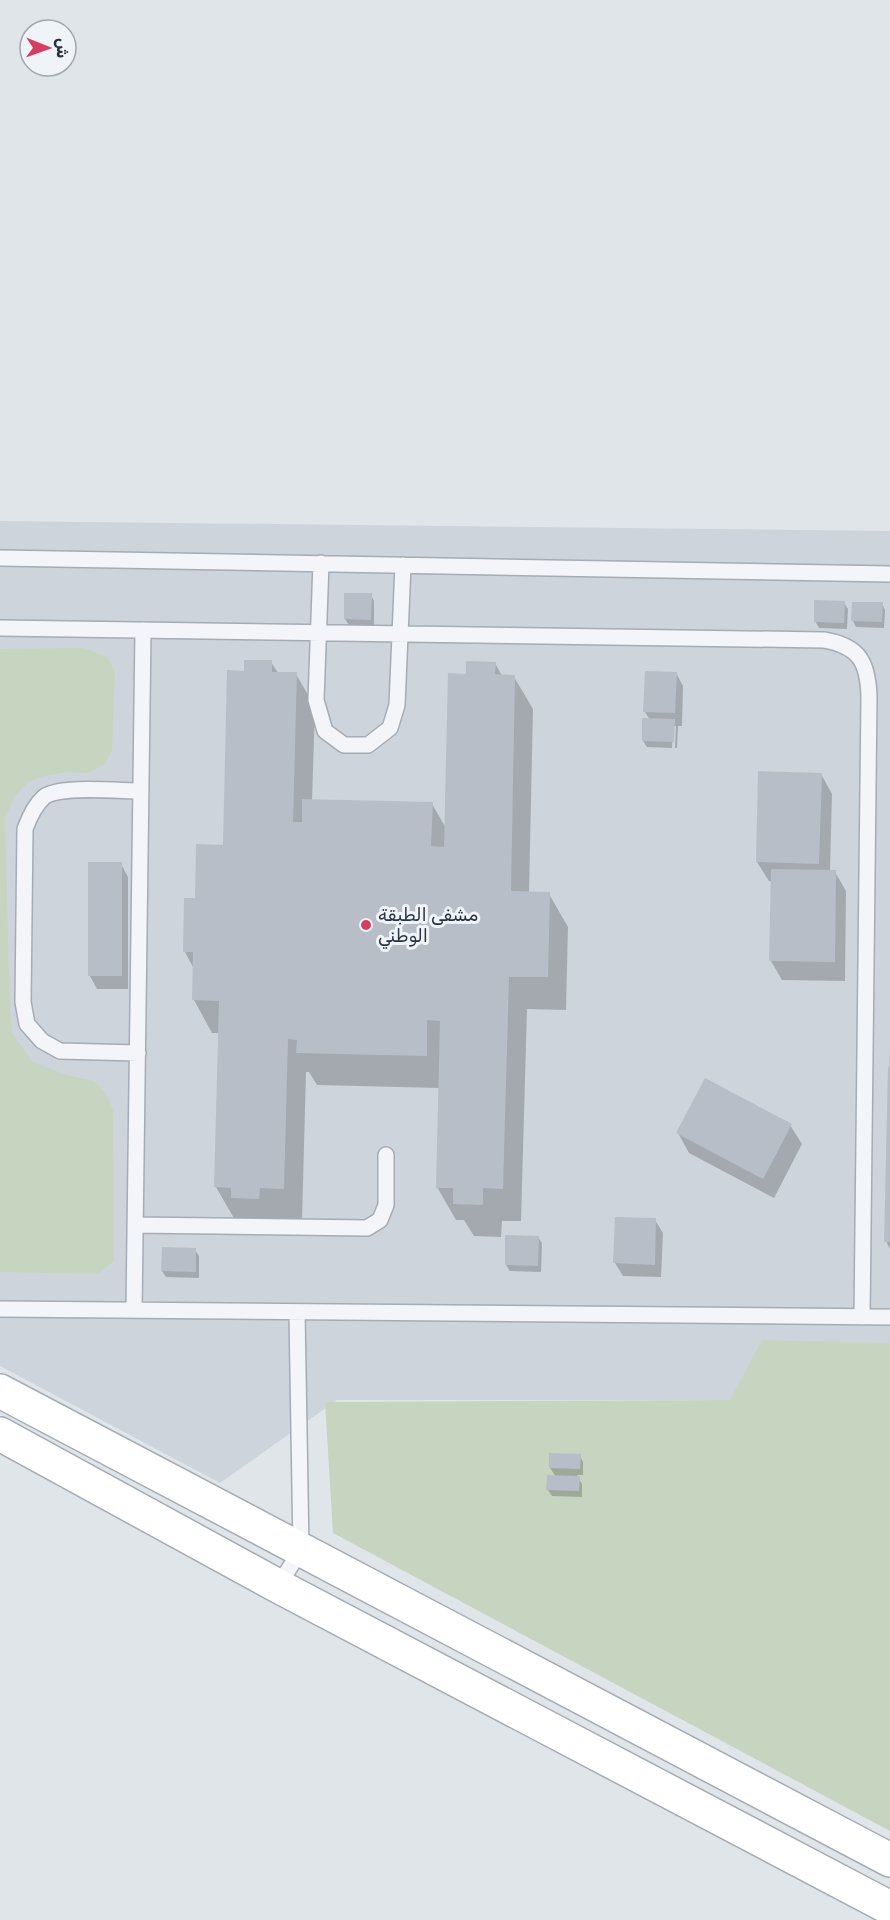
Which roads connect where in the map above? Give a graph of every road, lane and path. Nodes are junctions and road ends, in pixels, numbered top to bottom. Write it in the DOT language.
graph roads {
  1 [pos="0,558"];
  2 [pos="321,564"];
  3 [pos="403,565"];
  4 [pos="890,574"];
  5 [pos="0,628"];
  6 [pos="143,630"];
  7 [pos="319,633"];
  8 [pos="400,634"];
  9 [pos="141,791"];
  10 [pos="138,1053"];
  11 [pos="386,1155"];
  12 [pos="135,1225"];
  13 [pos="0,1308"];
  14 [pos="134,1310"];
  15 [pos="297,1311"];
  16 [pos="862,1317"];
  17 [pos="890,1317"];
  18 [pos="0,1391"];
  19 [pos="0,1434"];
  20 [pos="301,1550"];
  21 [pos="278,1586"];
  22 [pos="890,1860"];
  23 [pos="890,1908"];
  1 -- 2 [label="lane"];
  2 -- 3 [label="lane"];
  2 -- 7 [label="lane"];
  3 -- 4 [label="lane"];
  3 -- 8 [label="lane"];
  5 -- 6 [label="lane"];
  6 -- 7 [label="lane"];
  6 -- 9 [label="lane"];
  7 -- 8 [label="lane"];
  7 -- 8 [label="lane"];
  8 -- 16 [label="lane"];
  9 -- 10 [label="lane"];
  9 -- 10 [label="lane"];
  10 -- 12 [label="lane"];
  11 -- 12 [label="lane"];
  12 -- 14 [label="lane"];
  13 -- 14 [label="lane"];
  14 -- 15 [label="lane"];
  15 -- 16 [label="lane"];
  15 -- 20 [label="lane"];
  16 -- 17 [label="lane"];
  18 -- 20 [label="main road"];
  19 -- 21 [label="main road"];
  20 -- 21 [label="lane"];
  20 -- 22 [label="main road"];
  21 -- 23 [label="main road"];
}
